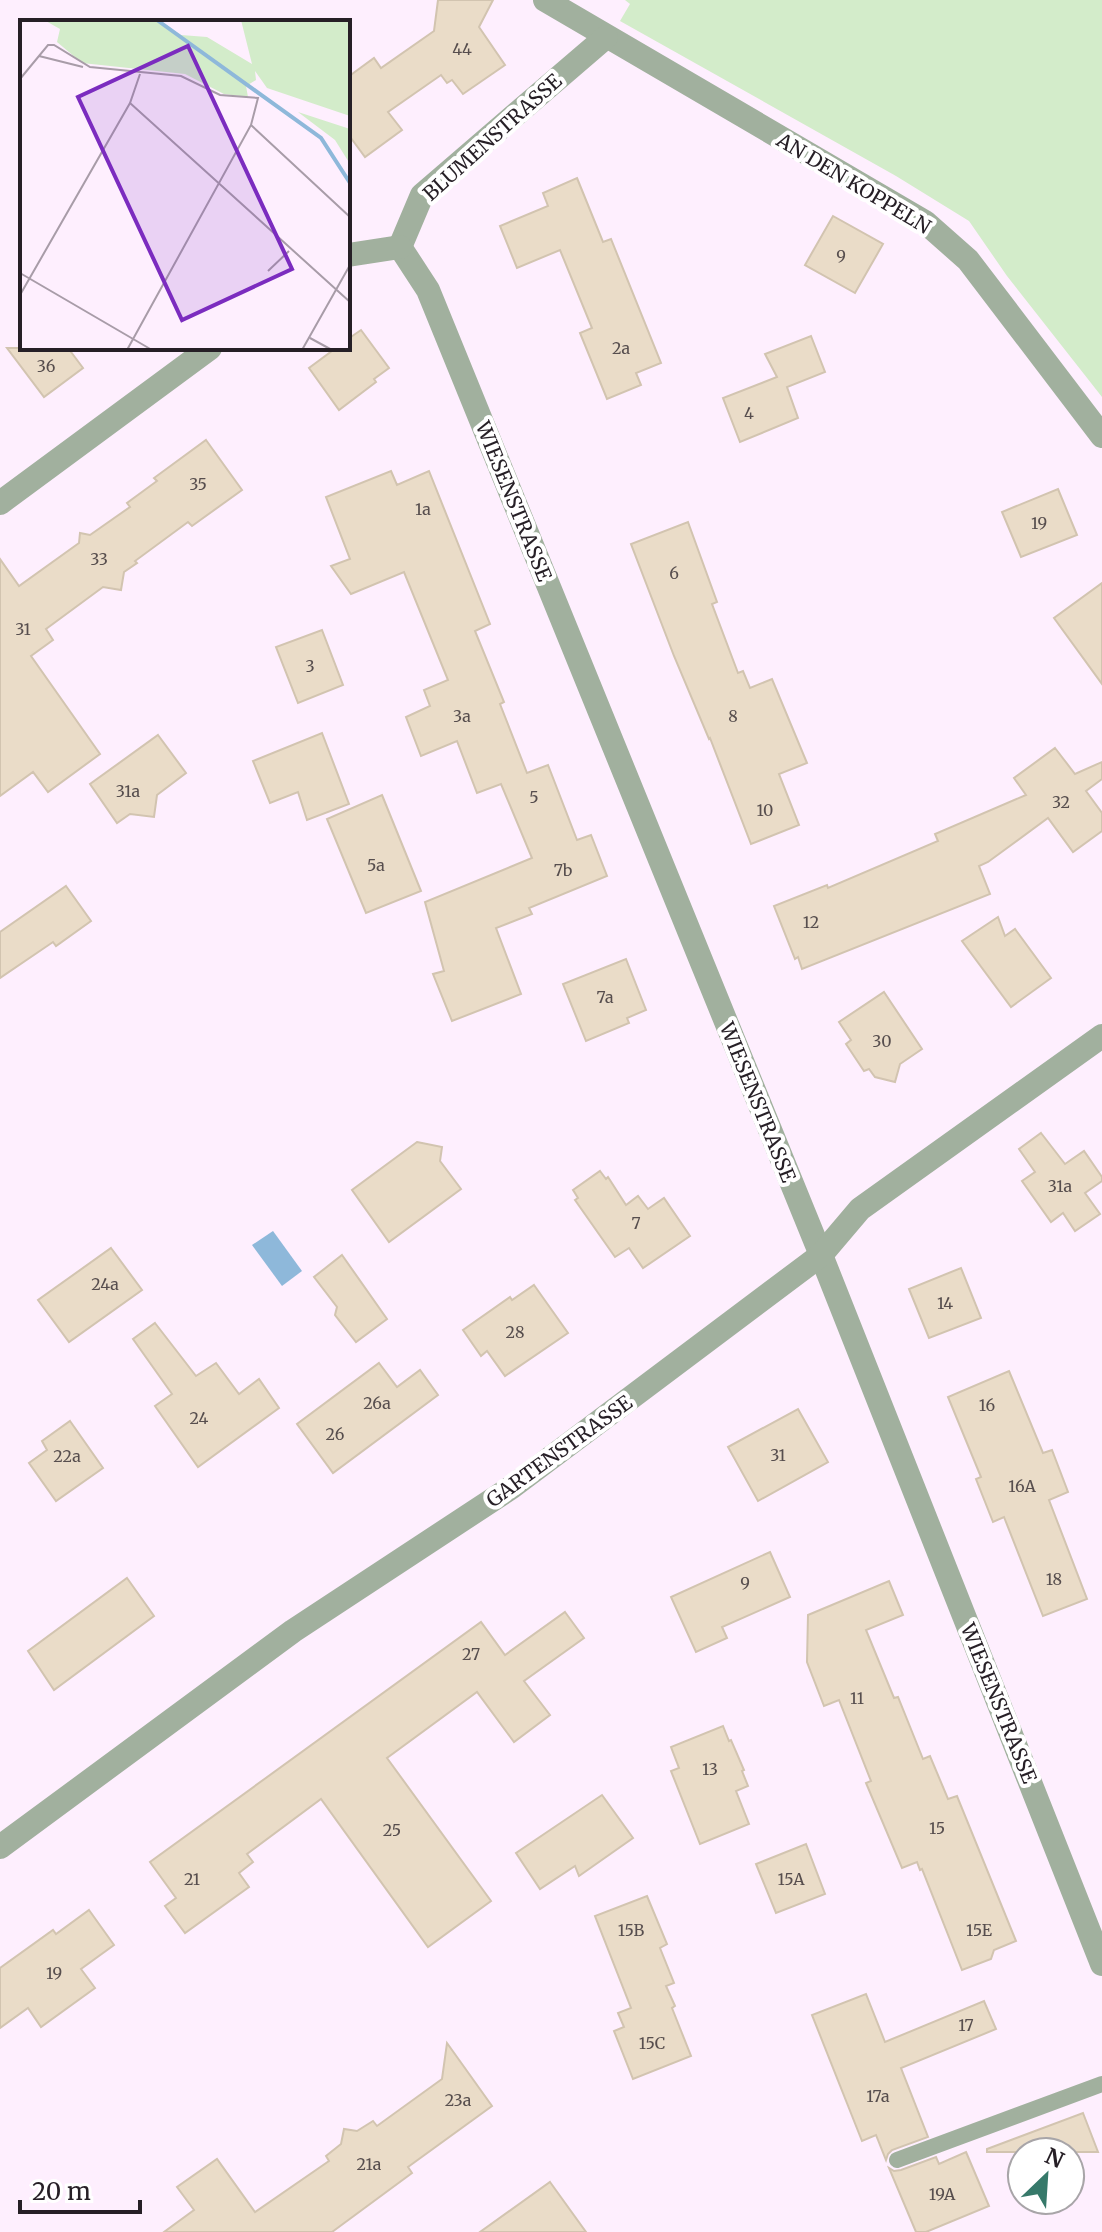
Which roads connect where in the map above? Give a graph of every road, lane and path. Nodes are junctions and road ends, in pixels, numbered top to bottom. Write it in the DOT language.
graph roads {
  1 [pos="545,0"];
  2 [pos="606,37"];
  3 [pos="400,247"];
  4 [pos="350,255"];
  5 [pos="207,350"];
  6 [pos="1102,436"];
  7 [pos="0,503"];
  8 [pos="1102,1036"];
  9 [pos="821,1255"];
  10 [pos="0,1847"];
  11 [pos="1102,1964"];
  12 [pos="1102,2084"];
  13 [pos="897,2160"];
  1 -- 2 [label="street, AN DEN KOPPELN"];
  2 -- 3 [label="street, BLUMENSTRASSE"];
  2 -- 6 [label="street, AN DEN KOPPELN"];
  3 -- 4 [label="street"];
  3 -- 9 [label="street, WIESENSTRASSE"];
  5 -- 7 [label="street"];
  8 -- 9 [label="street, GARTENSTRASSE"];
  9 -- 10 [label="street, GARTENSTRASSE"];
  9 -- 11 [label="street, WIESENSTRASSE"];
  12 -- 13 [label="lane"];
}
